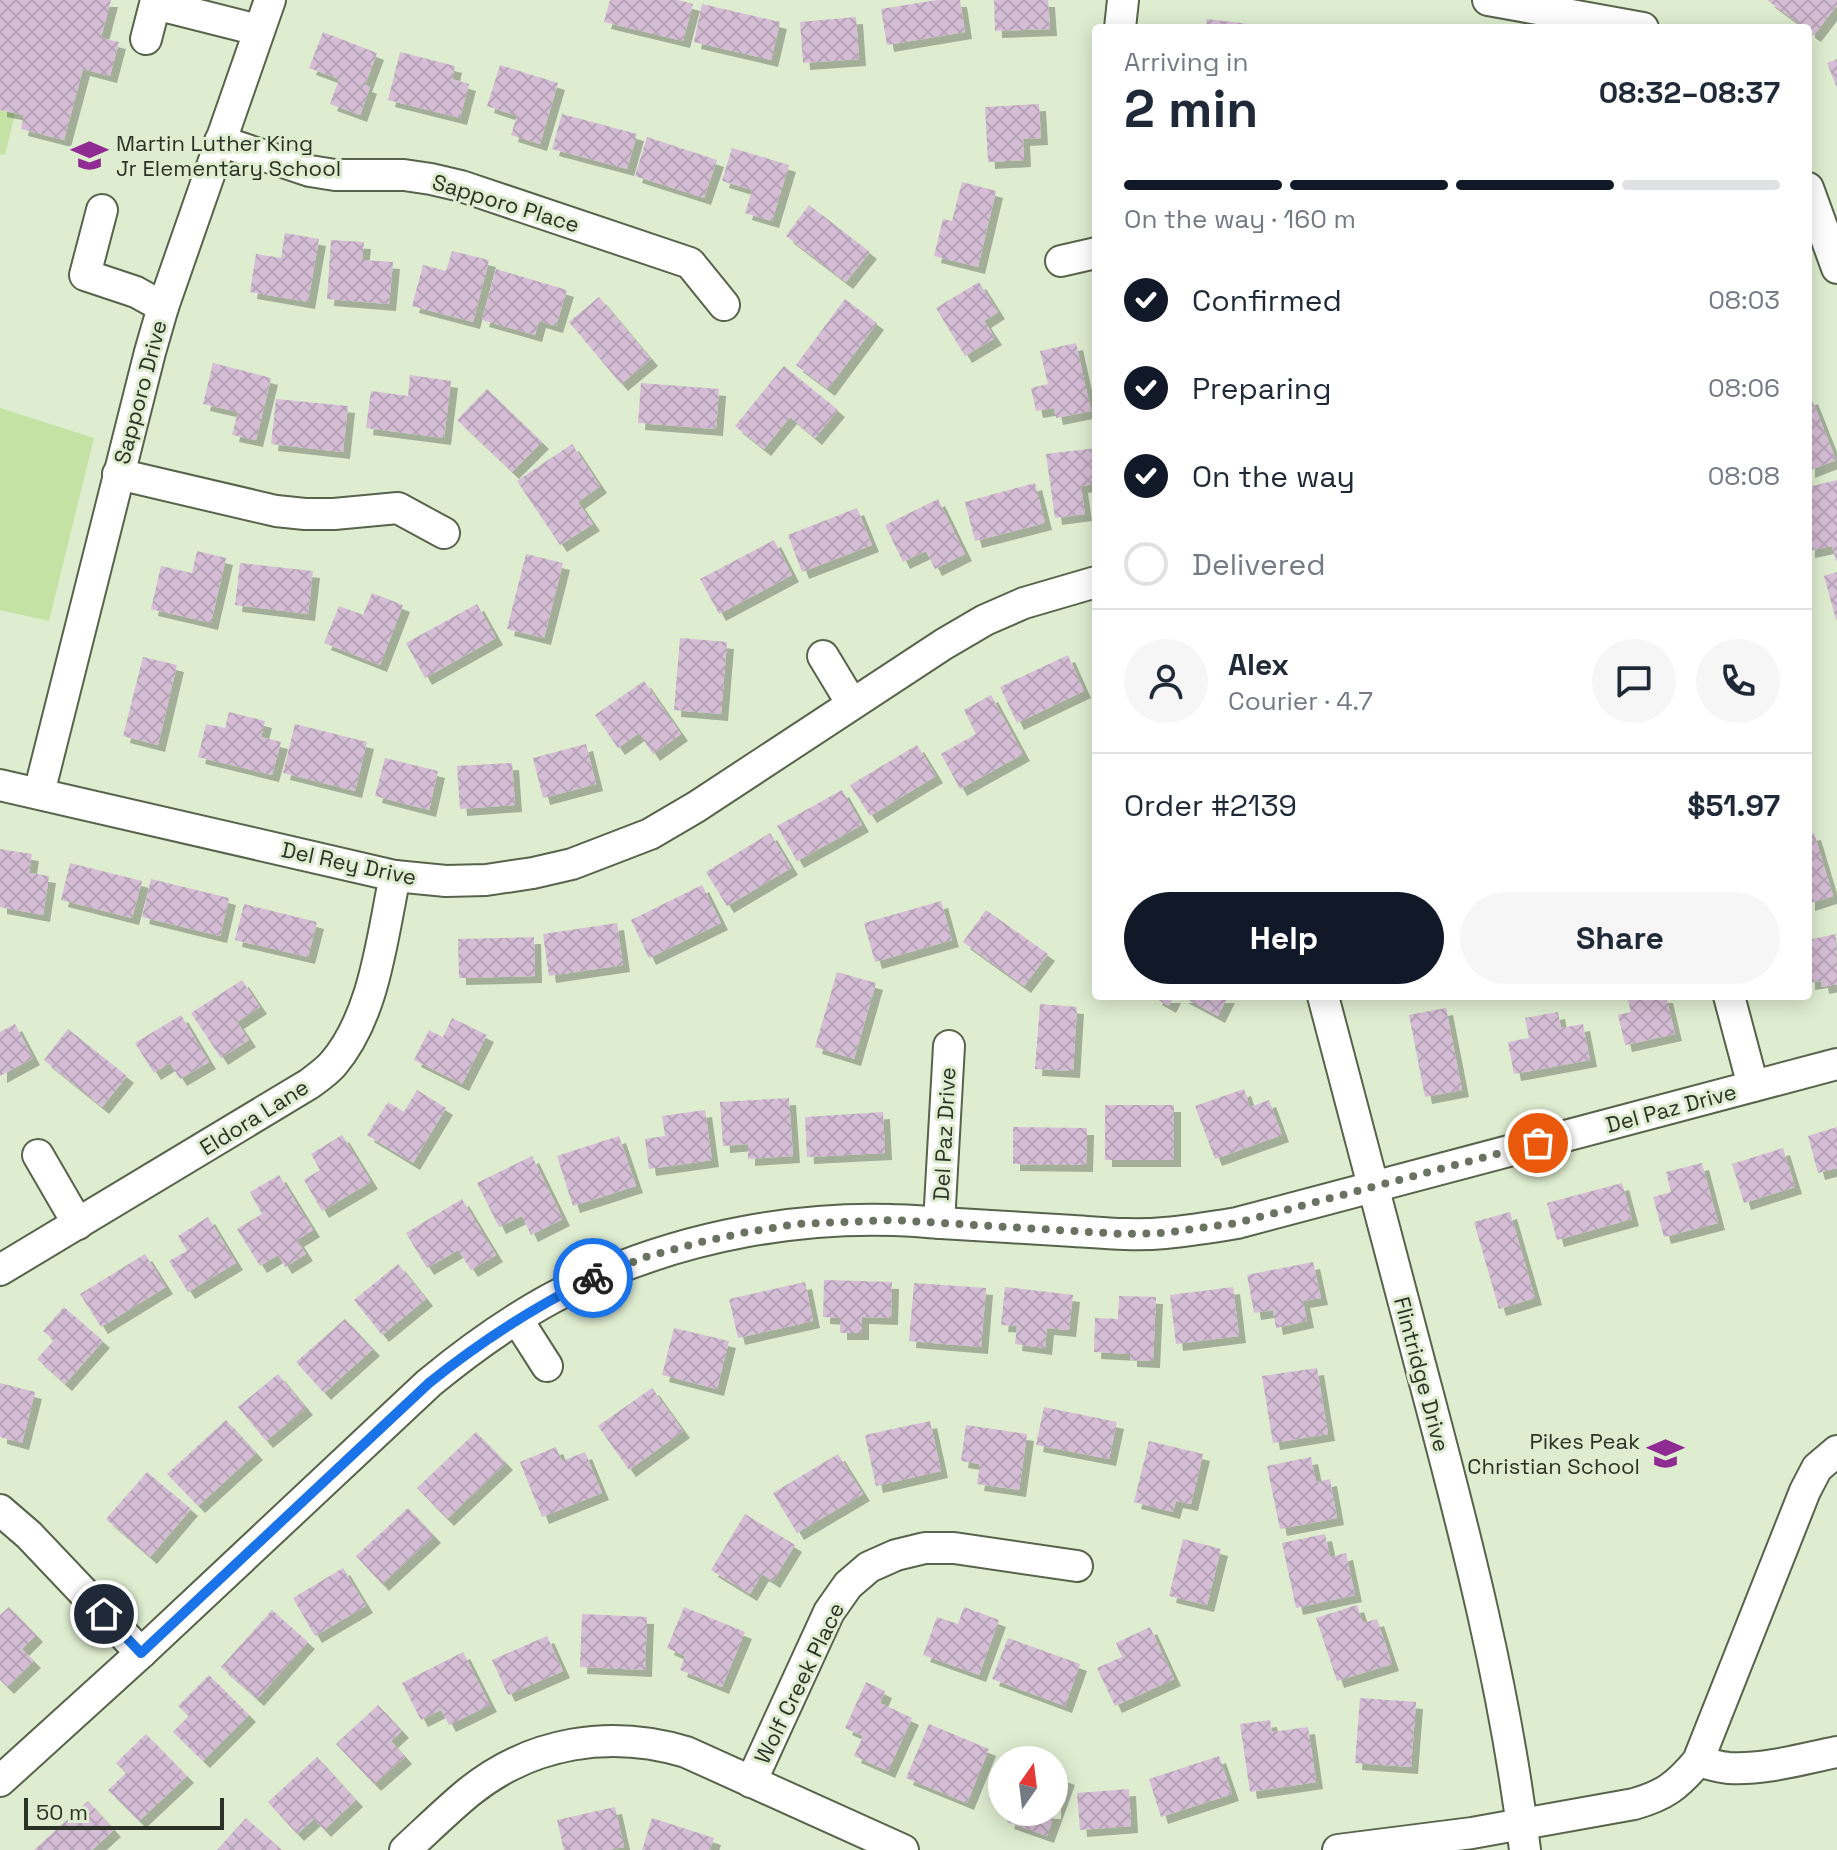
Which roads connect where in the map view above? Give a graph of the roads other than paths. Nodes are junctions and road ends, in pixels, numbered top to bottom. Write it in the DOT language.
graph roads {
  1 [pos="270,0"];
  2 [pos="1123,0"];
  3 [pos="1488,0"];
  4 [pos="1120,24"];
  5 [pos="1621,24"];
  6 [pos="258,30"];
  7 [pos="146,39"];
  8 [pos="220,141"];
  9 [pos="1812,199"];
  10 [pos="102,210"];
  11 [pos="1092,254"];
  12 [pos="1061,261"];
  13 [pos="1837,268"];
  14 [pos="724,305"];
  15 [pos="163,307"];
  16 [pos="118,474"];
  17 [pos="444,533"];
  18 [pos="1092,583"];
  19 [pos="823,656"];
  20 [pos="852,704"];
  21 [pos="0,785"];
  22 [pos="39,793"];
  23 [pos="395,876"];
  24 [pos="1324,1000"];
  25 [pos="1730,1000"];
  26 [pos="949,1046"];
  27 [pos="1837,1064"];
  28 [pos="1753,1086"];
  29 [pos="38,1155"];
  30 [pos="1372,1186"];
  31 [pos="939,1223"];
  32 [pos="78,1224"];
  33 [pos="0,1270"];
  34 [pos="517,1319"];
  35 [pos="547,1366"];
  36 [pos="1837,1451"];
  37 [pos="0,1510"];
  38 [pos="1077,1566"];
  39 [pos="141,1653"];
  40 [pos="1837,1752"];
  41 [pos="1698,1761"];
  42 [pos="0,1781"];
  43 [pos="751,1782"];
  44 [pos="1524,1837"];
  45 [pos="405,1850"];
  46 [pos="903,1850"];
  47 [pos="1338,1850"];
  1 -- 6 [label="street, Sapporo Drive"];
  2 -- 4 [label="street"];
  3 -- 5 [label="street"];
  6 -- 7 [label="street"];
  6 -- 8 [label="street, Sapporo Drive"];
  8 -- 14 [label="street, Sapporo Place"];
  8 -- 15 [label="street, Sapporo Drive"];
  9 -- 13 [label="street"];
  10 -- 15 [label="street"];
  11 -- 12 [label="street"];
  15 -- 16 [label="street, Sapporo Drive"];
  16 -- 17 [label="street"];
  16 -- 22 [label="street, Sapporo Drive"];
  18 -- 20 [label="street, Del Rey Drive"];
  19 -- 20 [label="street"];
  20 -- 23 [label="street, Del Rey Drive"];
  21 -- 22 [label="street, Del Rey Drive"];
  22 -- 23 [label="street, Del Rey Drive"];
  23 -- 32 [label="street, Eldora Lane"];
  24 -- 30 [label="street, Flintridge Drive"];
  25 -- 28 [label="street"];
  26 -- 31 [label="street, Del Paz Drive"];
  27 -- 28 [label="street, Del Paz Drive"];
  28 -- 30 [label="street, Del Paz Drive"];
  29 -- 32 [label="street"];
  30 -- 31 [label="street, Del Paz Drive"];
  30 -- 44 [label="street, Flintridge Drive"];
  31 -- 34 [label="street, Del Paz Drive"];
  32 -- 33 [label="street, Eldora Lane"];
  34 -- 35 [label="street"];
  34 -- 39 [label="street, Del Paz Drive"];
  36 -- 41 [label="street"];
  37 -- 39 [label="street"];
  38 -- 43 [label="street, Wolf Creek Place"];
  39 -- 42 [label="street, Del Paz Drive"];
  40 -- 41 [label="street"];
  41 -- 44 [label="street"];
  43 -- 45 [label="street"];
  43 -- 46 [label="street"];
  44 -- 47 [label="street"];
}
